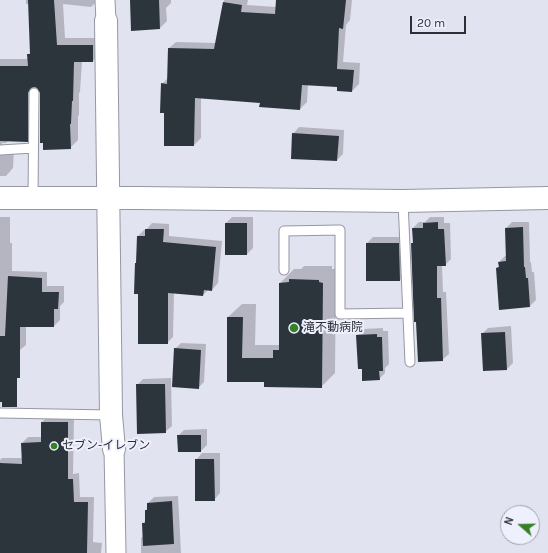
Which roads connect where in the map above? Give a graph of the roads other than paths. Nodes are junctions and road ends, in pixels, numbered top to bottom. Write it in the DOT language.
graph roads {
  1 [pos="106,10"];
  2 [pos="34,93"];
  3 [pos="33,148"];
  4 [pos="0,150"];
  5 [pos="109,197"];
  6 [pos="0,198"];
  7 [pos="33,198"];
  8 [pos="548,198"];
  9 [pos="403,201"];
  10 [pos="284,270"];
  11 [pos="408,314"];
  12 [pos="410,362"];
  13 [pos="0,413"];
  14 [pos="112,415"];
  15 [pos="114,449"];
  16 [pos="116,553"];
  1 -- 5 [label="street"];
  2 -- 3 [label="lane"];
  3 -- 4 [label="lane"];
  3 -- 7 [label="lane"];
  5 -- 7 [label="street"];
  5 -- 9 [label="street"];
  5 -- 14 [label="street"];
  6 -- 7 [label="street"];
  8 -- 9 [label="street"];
  9 -- 11 [label="lane"];
  10 -- 11 [label="lane"];
  11 -- 12 [label="lane"];
  13 -- 14 [label="lane"];
  14 -- 15 [label="street"];
  15 -- 16 [label="street"];
}
